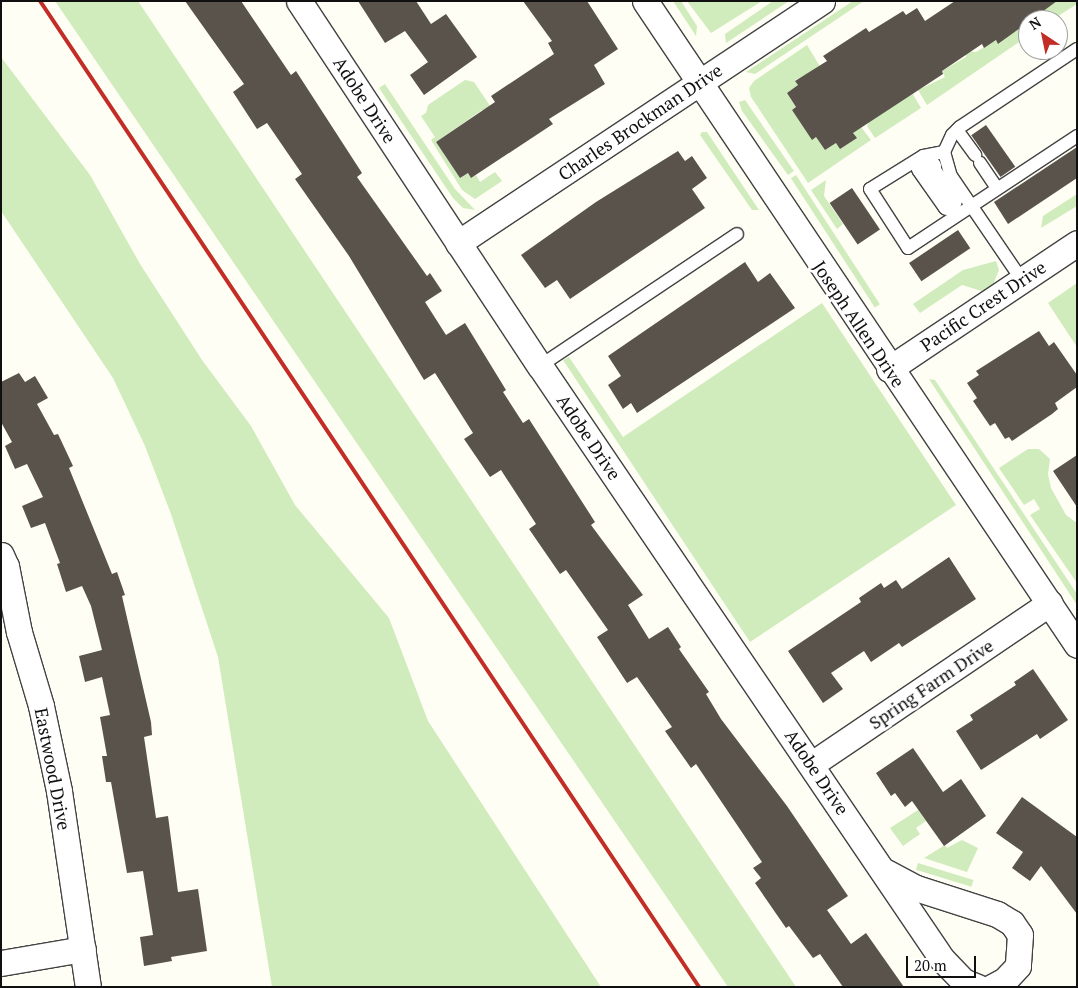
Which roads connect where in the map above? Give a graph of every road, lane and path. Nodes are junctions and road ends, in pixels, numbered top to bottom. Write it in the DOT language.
graph roads {
  1 [pos="299,1"];
  2 [pos="645,1"];
  3 [pos="822,1"];
  4 [pos="1077,49"];
  5 [pos="700,82"];
  6 [pos="957,130"];
  7 [pos="1077,136"];
  8 [pos="944,152"];
  9 [pos="997,188"];
  10 [pos="971,205"];
  11 [pos="737,234"];
  12 [pos="1077,242"];
  13 [pos="458,243"];
  14 [pos="1022,280"];
  15 [pos="540,366"];
  16 [pos="889,369"];
  17 [pos="1,555"];
  18 [pos="1050,603"];
  19 [pos="10,635"];
  20 [pos="1077,644"];
  21 [pos="812,764"];
  22 [pos="884,870"];
  23 [pos="83,949"];
  24 [pos="1,963"];
  25 [pos="88,987"];
  26 [pos="978,987"];
  27 [pos="992,987"];
  1 -- 13 [label="street, Adobe Drive"];
  2 -- 5 [label="street, Joseph Allen Drive"];
  3 -- 5 [label="street, Charles Brockman Drive"];
  4 -- 6 [label="lane"];
  5 -- 13 [label="street, Charles Brockman Drive"];
  5 -- 16 [label="street, Joseph Allen Drive"];
  6 -- 8 [label="lane"];
  6 -- 9 [label="lane"];
  7 -- 9 [label="lane"];
  8 -- 10 [label="lane"];
  8 -- 10 [label="lane"];
  9 -- 10 [label="lane"];
  10 -- 14 [label="lane"];
  11 -- 15 [label="lane"];
  12 -- 14 [label="street, Pacific Crest Drive"];
  13 -- 15 [label="street, Adobe Drive"];
  14 -- 16 [label="street, Pacific Crest Drive"];
  15 -- 21 [label="street, Adobe Drive"];
  16 -- 18 [label="street, Joseph Allen Drive"];
  17 -- 19 [label="street, Eastwood Drive"];
  18 -- 20 [label="street, Joseph Allen Drive"];
  18 -- 21 [label="street, Spring Farm Drive"];
  19 -- 23 [label="street, Eastwood Drive"];
  21 -- 22 [label="street, Adobe Drive"];
  22 -- 26 [label="street, Adobe Drive"];
  22 -- 27 [label="street, Adobe Drive"];
  23 -- 24 [label="street"];
  23 -- 25 [label="street, Eastwood Drive"];
}
